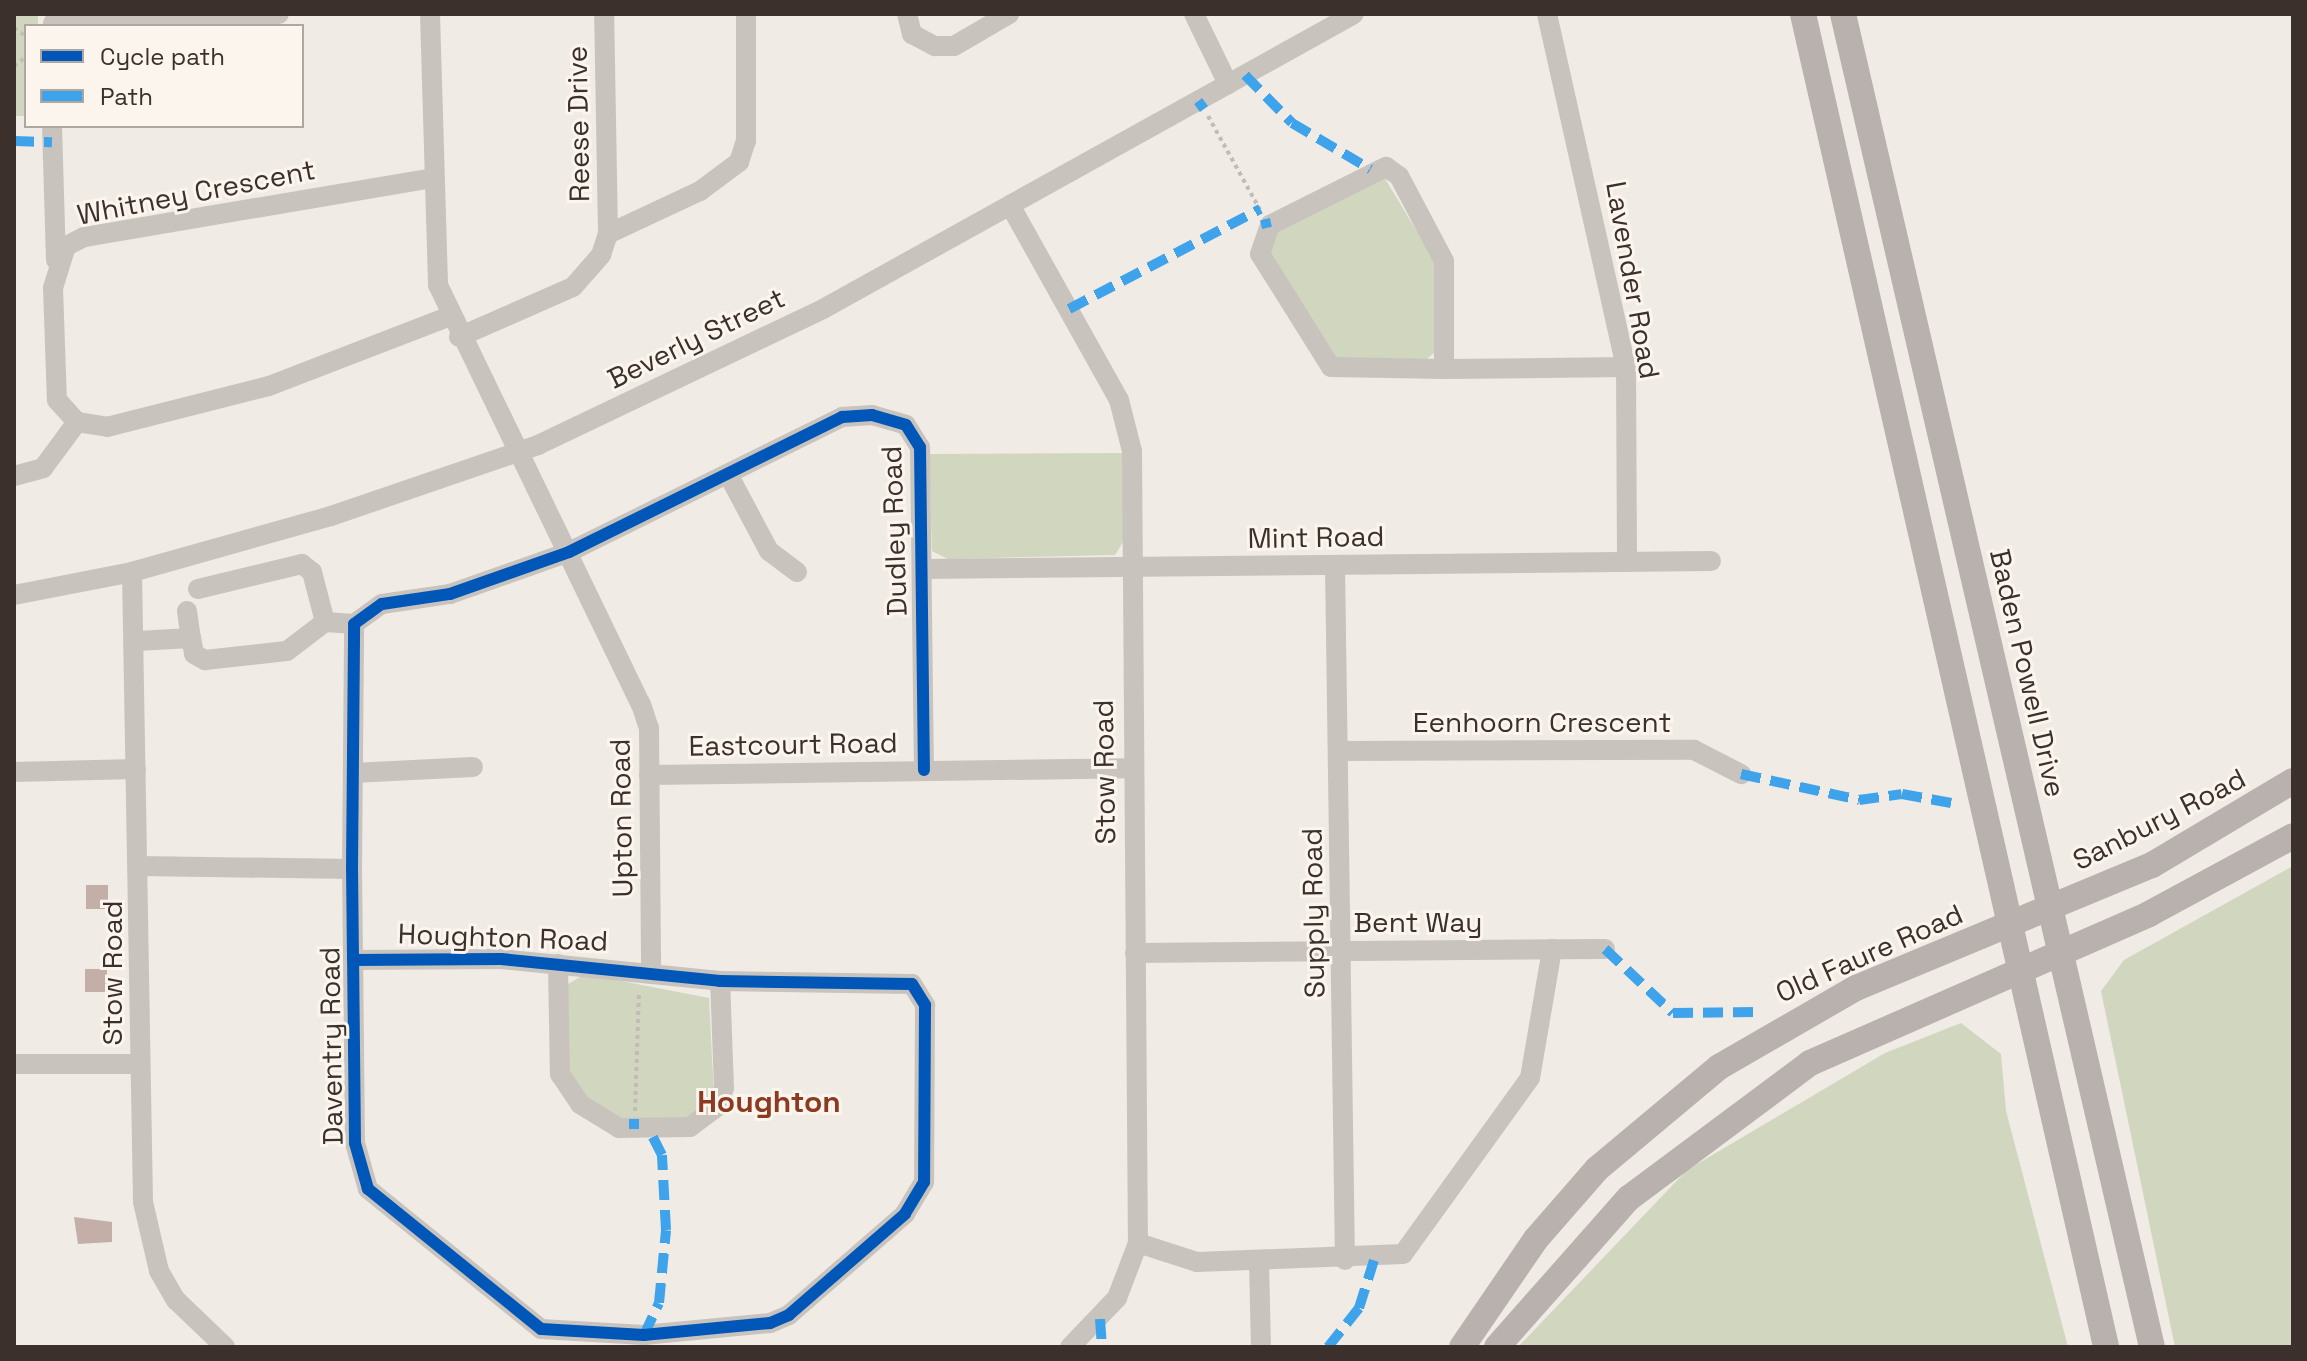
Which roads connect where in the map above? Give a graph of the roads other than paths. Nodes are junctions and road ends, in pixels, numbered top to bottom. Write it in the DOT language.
graph roads {
  1 [pos="279,14"];
  2 [pos="430,14"];
  3 [pos="604,14"];
  4 [pos="746,14"];
  5 [pos="907,14"];
  6 [pos="1009,14"];
  7 [pos="1194,14"];
  8 [pos="1354,14"];
  9 [pos="1547,14"];
  10 [pos="1803,14"];
  11 [pos="1843,14"];
  12 [pos="241,17"];
  13 [pos="53,21"];
  14 [pos="1228,84"];
  15 [pos="52,128"];
  16 [pos="433,178"];
  17 [pos="1010,205"];
  18 [pos="608,234"];
  19 [pos="56,260"];
  20 [pos="448,317"];
  21 [pos="459,337"];
  22 [pos="1626,367"];
  23 [pos="1444,369"];
  24 [pos="77,422"];
  25 [pos="518,451"];
  26 [pos="728,474"];
  27 [pos="14,476"];
  28 [pos="569,552"];
  29 [pos="1711,561"];
  30 [pos="1627,562"];
  31 [pos="1335,565"];
  32 [pos="1132,567"];
  33 [pos="922,569"];
  34 [pos="132,572"];
  35 [pos="797,572"];
  36 [pos="198,589"];
  37 [pos="14,595"];
  38 [pos="187,611"];
  39 [pos="325,622"];
  40 [pos="354,624"];
  41 [pos="191,638"];
  42 [pos="137,641"];
  43 [pos="1338,751"];
  44 [pos="473,767"];
  45 [pos="1130,768"];
  46 [pos="136,769"];
  47 [pos="924,770"];
  48 [pos="14,772"];
  49 [pos="353,773"];
  50 [pos="1741,774"];
  51 [pos="649,775"];
  52 [pos="2293,781"];
  53 [pos="2293,836"];
  54 [pos="139,866"];
  55 [pos="352,869"];
  56 [pos="2050,908"];
  57 [pos="2009,927"];
  58 [pos="1552,949"];
  59 [pos="1605,949"];
  60 [pos="1341,950"];
  61 [pos="1135,953"];
  62 [pos="2060,954"];
  63 [pos="353,960"];
  64 [pos="558,964"];
  65 [pos="2020,970"];
  66 [pos="645,980"];
  67 [pos="720,981"];
  68 [pos="14,1064"];
  69 [pos="140,1064"];
  70 [pos="1138,1243"];
  71 [pos="1345,1260"];
  72 [pos="1259,1261"];
  73 [pos="644,1341"];
  74 [pos="225,1347"];
  75 [pos="1070,1347"];
  76 [pos="1261,1347"];
  77 [pos="1462,1347"];
  78 [pos="1497,1347"];
  79 [pos="2106,1347"];
  80 [pos="2152,1347"];
  1 -- 12 [label="street"];
  2 -- 16 [label="street, Upton Road"];
  3 -- 18 [label="street, Reese Drive"];
  4 -- 18 [label="street, Reese Drive"];
  5 -- 6 [label="street"];
  7 -- 14 [label="street"];
  8 -- 14 [label="street, Beverly Street"];
  9 -- 22 [label="street, Lavender Road"];
  10 -- 57 [label="main road"];
  11 -- 56 [label="main road, Baden Powell Drive"];
  12 -- 13 [label="street"];
  14 -- 17 [label="street, Beverly Street"];
  15 -- 19 [label="street"];
  16 -- 19 [label="street, Whitney Crescent"];
  16 -- 20 [label="street, Upton Road"];
  17 -- 25 [label="street, Beverly Street"];
  17 -- 32 [label="street, Stow Road"];
  18 -- 21 [label="street, Reese Drive"];
  19 -- 24 [label="street, Whitney Crescent"];
  20 -- 21 [label="street, Upton Road"];
  20 -- 24 [label="street"];
  21 -- 25 [label="street, Upton Road"];
  22 -- 23 [label="street"];
  22 -- 30 [label="street, Lavender Road"];
  23 -- 23 [label="street"];
  24 -- 27 [label="street"];
  25 -- 28 [label="street, Upton Road"];
  25 -- 34 [label="street, Beverly Street"];
  26 -- 28 [label="street, Dudley Road"];
  26 -- 33 [label="street, Dudley Road"];
  26 -- 35 [label="street"];
  28 -- 40 [label="street"];
  28 -- 51 [label="street, Upton Road"];
  29 -- 30 [label="street, Mint Road"];
  30 -- 31 [label="street, Mint Road"];
  31 -- 32 [label="street, Mint Road"];
  31 -- 43 [label="street, Supply Road"];
  32 -- 33 [label="street, Mint Road"];
  32 -- 45 [label="street, Stow Road"];
  33 -- 47 [label="street, Dudley Road"];
  34 -- 37 [label="street, Beverly Street"];
  34 -- 42 [label="street, Stow Road"];
  36 -- 39 [label="street"];
  38 -- 41 [label="street"];
  39 -- 40 [label="street"];
  39 -- 41 [label="street"];
  40 -- 49 [label="street, Daventry Road"];
  41 -- 42 [label="street"];
  42 -- 46 [label="street, Stow Road"];
  43 -- 50 [label="street, Eenhoorn Crescent"];
  43 -- 60 [label="street, Supply Road"];
  44 -- 49 [label="street"];
  45 -- 47 [label="street, Eastcourt Road"];
  45 -- 61 [label="street, Stow Road"];
  46 -- 48 [label="street"];
  46 -- 54 [label="street, Stow Road"];
  47 -- 51 [label="street, Eastcourt Road"];
  49 -- 55 [label="street, Daventry Road"];
  51 -- 66 [label="street, Upton Road"];
  52 -- 56 [label="main road, Sanbury Road"];
  53 -- 62 [label="main road"];
  54 -- 55 [label="street"];
  54 -- 69 [label="street, Stow Road"];
  55 -- 63 [label="street, Daventry Road"];
  56 -- 57 [label="main road, Old Faure Road"];
  56 -- 62 [label="main road, Baden Powell Drive"];
  57 -- 65 [label="main road"];
  57 -- 77 [label="main road, Old Faure Road"];
  58 -- 59 [label="street, Bent Way"];
  58 -- 60 [label="street, Bent Way"];
  58 -- 71 [label="street"];
  60 -- 61 [label="street, Bent Way"];
  60 -- 71 [label="street, Supply Road"];
  61 -- 70 [label="street, Stow Road"];
  62 -- 65 [label="main road"];
  62 -- 80 [label="main road, Baden Powell Drive"];
  63 -- 64 [label="street, Houghton Road"];
  63 -- 73 [label="street, Daventry Road"];
  64 -- 66 [label="street, Houghton Road"];
  64 -- 67 [label="street"];
  65 -- 78 [label="main road"];
  65 -- 79 [label="main road"];
  66 -- 67 [label="street, Daventry Road"];
  67 -- 73 [label="street, Daventry Road"];
  68 -- 69 [label="street"];
  69 -- 74 [label="street, Stow Road"];
  70 -- 72 [label="street"];
  70 -- 75 [label="street, Stow Road"];
  71 -- 72 [label="street"];
  72 -- 76 [label="street"];
}
